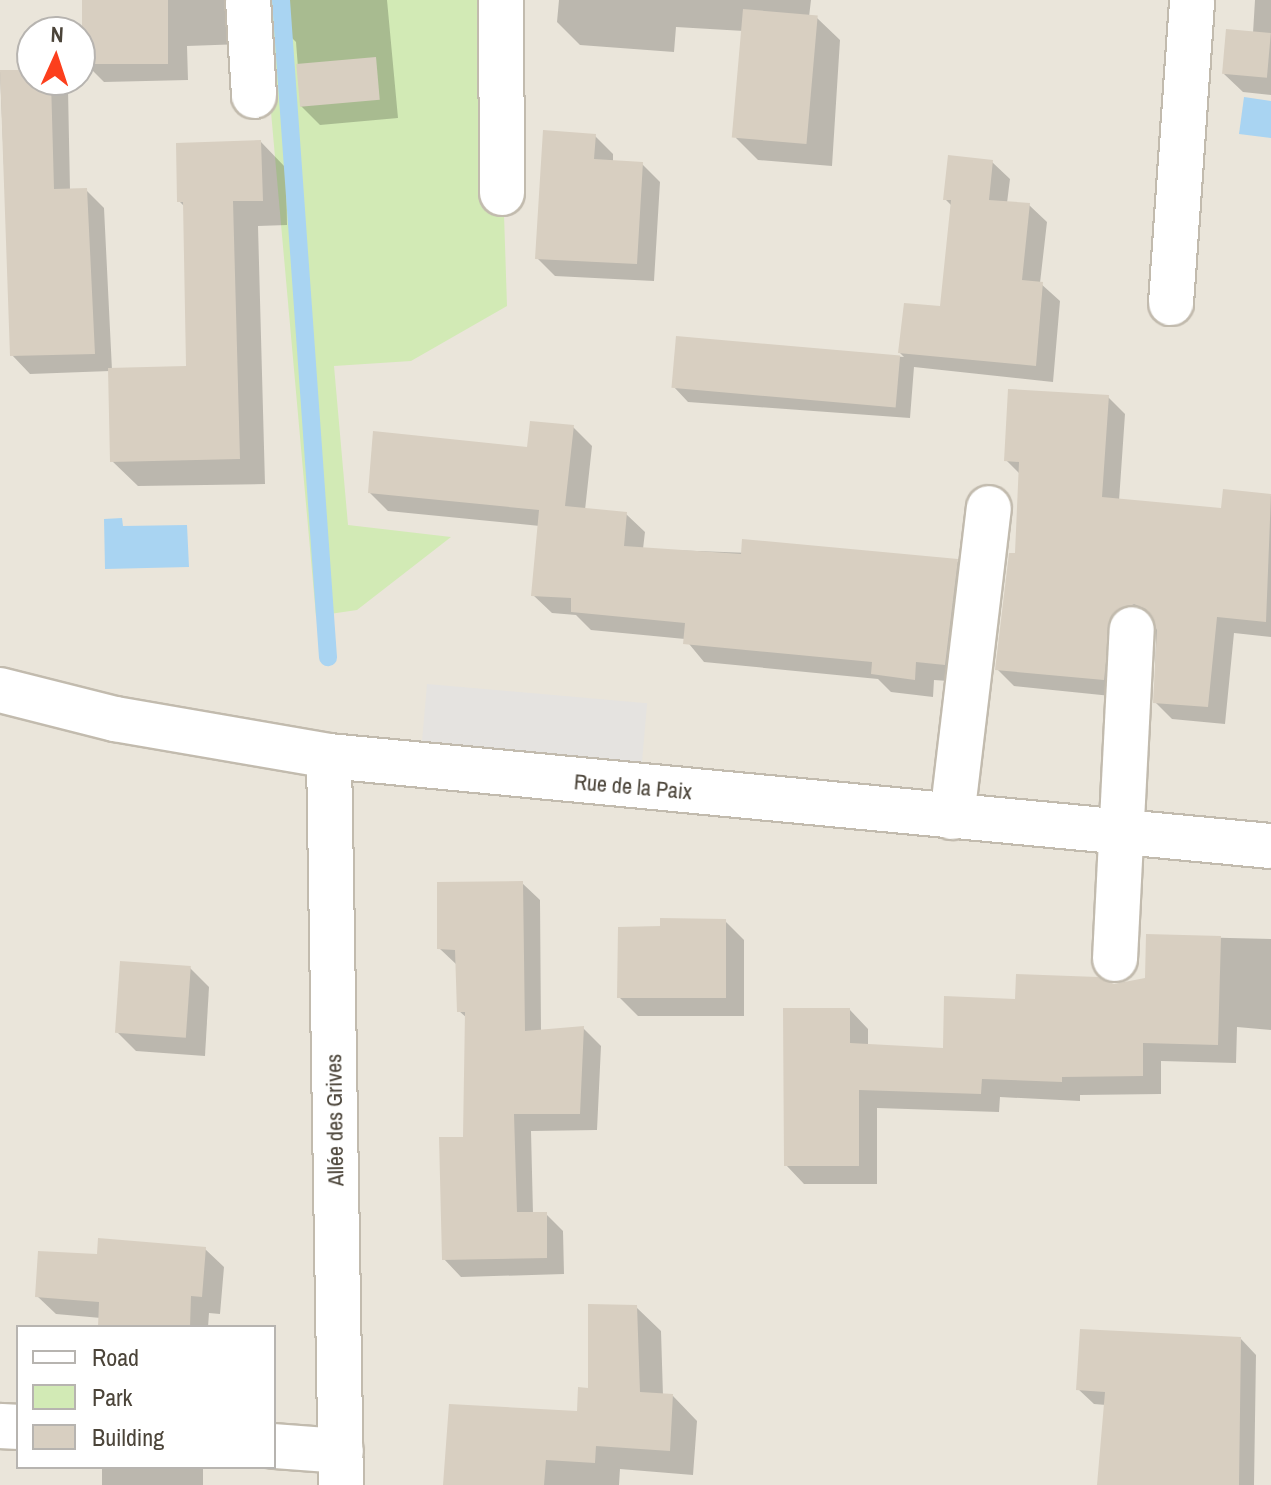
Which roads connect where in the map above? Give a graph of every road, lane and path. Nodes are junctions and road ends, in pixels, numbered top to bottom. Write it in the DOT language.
graph roads {
  1 [pos="248,0"];
  2 [pos="501,0"];
  3 [pos="1192,0"];
  4 [pos="254,96"];
  5 [pos="502,193"];
  6 [pos="1171,303"];
  7 [pos="989,508"];
  8 [pos="1132,629"];
  9 [pos="0,690"];
  10 [pos="329,756"];
  11 [pos="952,817"];
  12 [pos="1123,833"];
  13 [pos="1271,846"];
  14 [pos="1115,959"];
  15 [pos="276,1447"];
  16 [pos="341,1468"];
  1 -- 4 [label="street"];
  2 -- 5 [label="street"];
  3 -- 6 [label="street"];
  7 -- 11 [label="street"];
  8 -- 12 [label="street"];
  9 -- 10 [label="street, Rue de la Paix"];
  10 -- 11 [label="street, Rue de la Paix"];
  10 -- 16 [label="street, Allée des Grives"];
  11 -- 12 [label="street, Rue de la Paix"];
  12 -- 13 [label="street, Rue de la Paix"];
  12 -- 14 [label="street"];
  15 -- 16 [label="street"];
}
